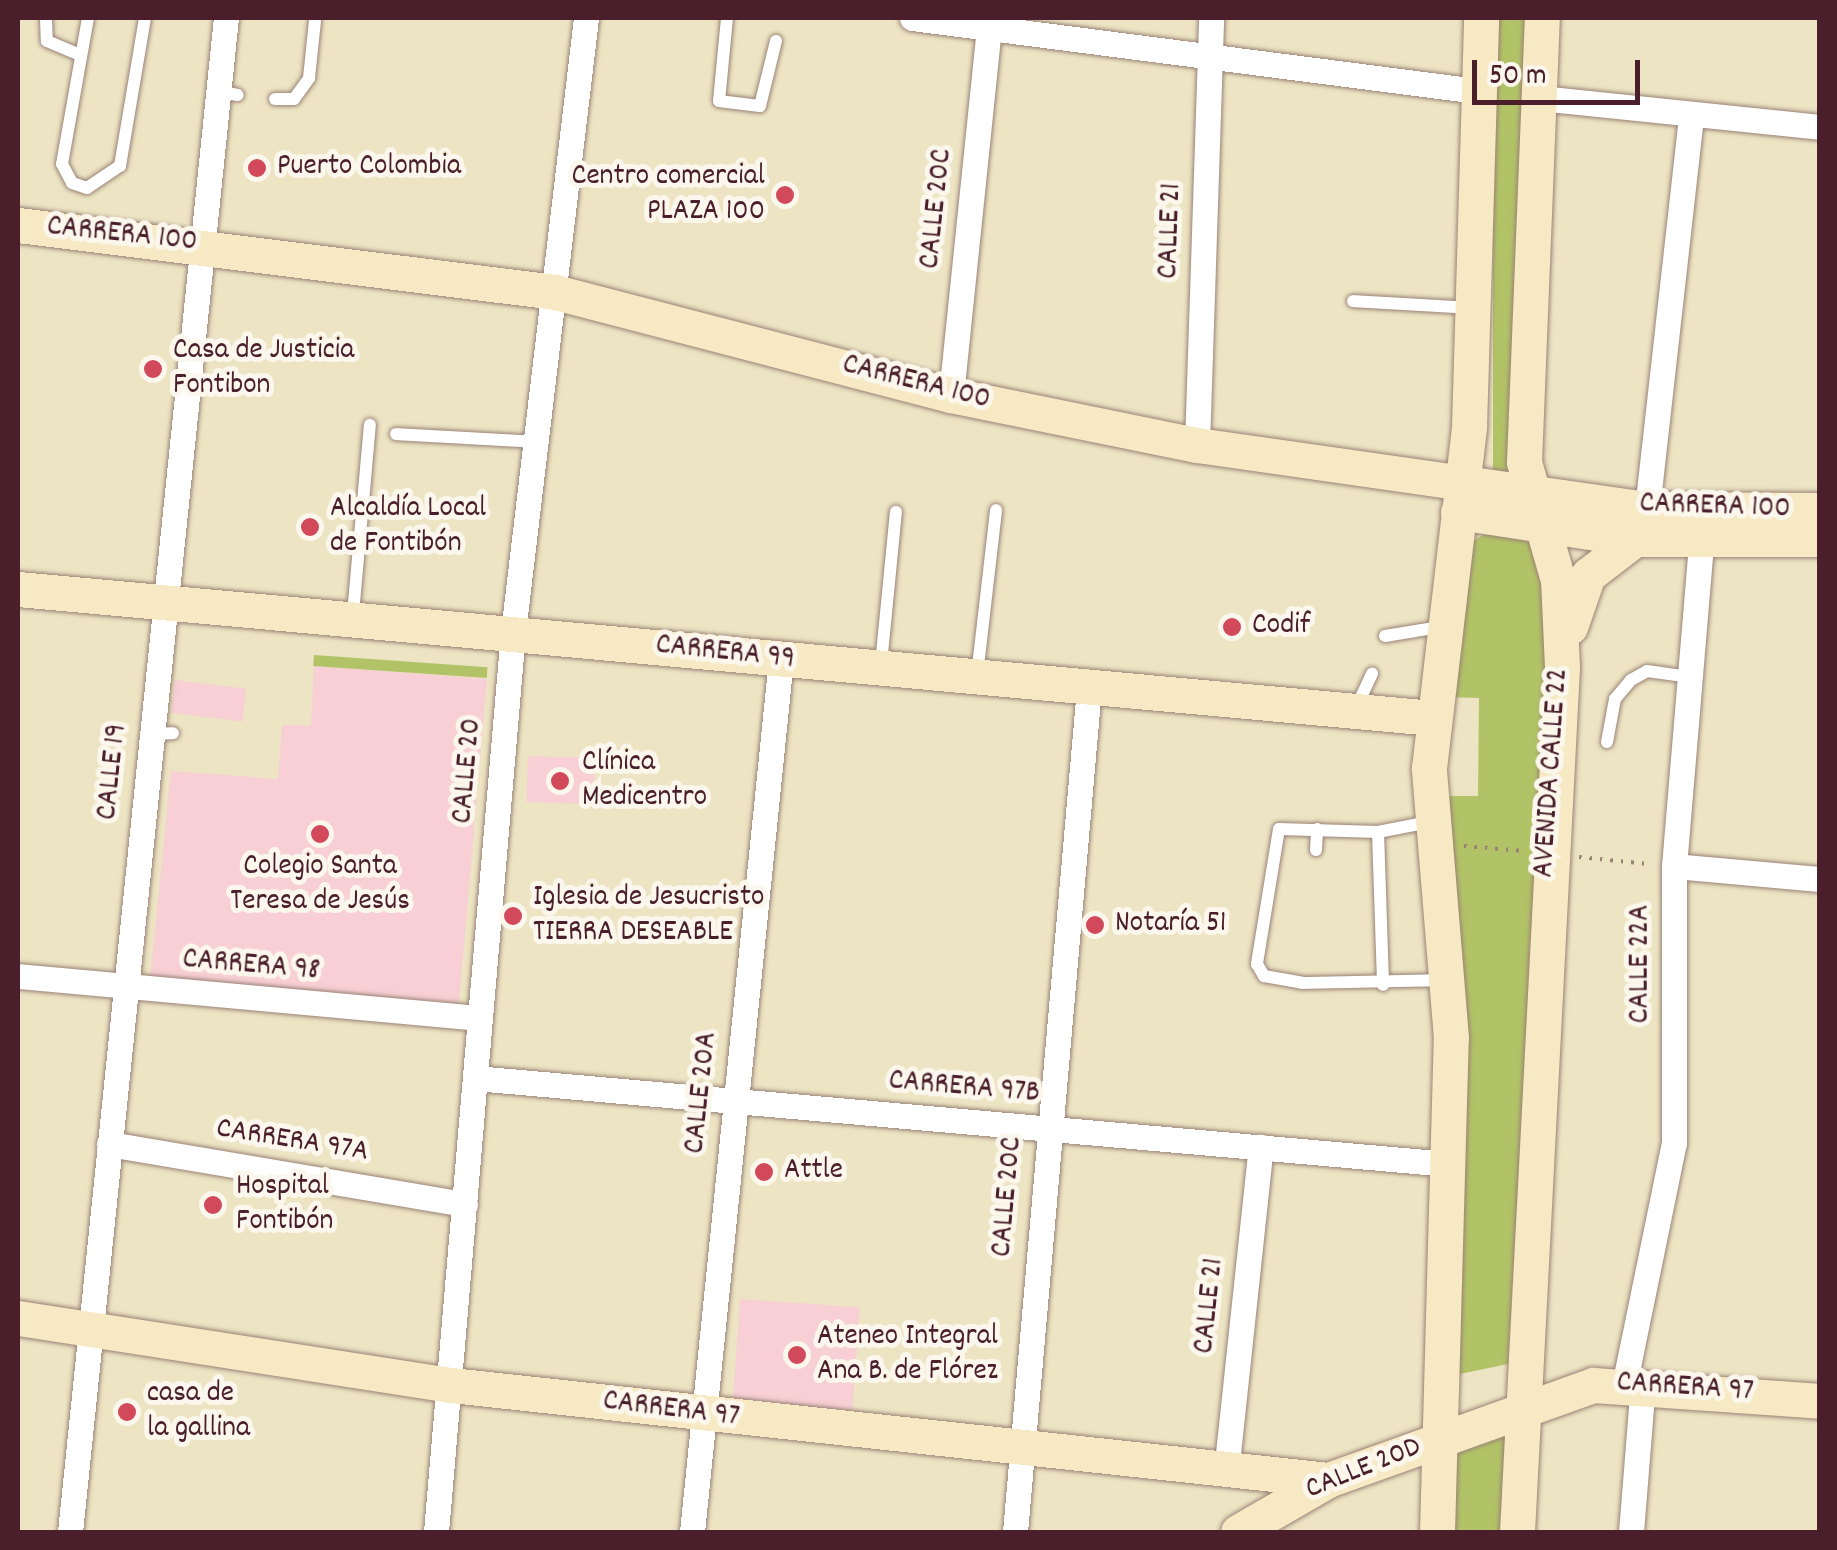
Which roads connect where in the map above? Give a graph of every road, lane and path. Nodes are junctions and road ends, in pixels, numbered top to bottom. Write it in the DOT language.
graph roads {
  1 [pos="46,18"];
  2 [pos="88,18"];
  3 [pos="146,18"];
  4 [pos="226,18"];
  5 [pos="586,18"];
  6 [pos="727,18"];
  7 [pos="912,18"];
  8 [pos="1211,18"];
  9 [pos="1480,18"];
  10 [pos="1542,18"];
  11 [pos="316,21"];
  12 [pos="959,21"];
  13 [pos="988,29"];
  14 [pos="776,41"];
  15 [pos="80,55"];
  16 [pos="1209,61"];
  17 [pos="1478,91"];
  18 [pos="1540,98"];
  19 [pos="275,99"];
  20 [pos="1691,114"];
  21 [pos="1820,127"];
  22 [pos="18,225"];
  23 [pos="199,244"];
  24 [pos="555,292"];
  25 [pos="1354,301"];
  26 [pos="1472,308"];
  27 [pos="951,395"];
  28 [pos="370,425"];
  29 [pos="396,434"];
  30 [pos="537,442"];
  31 [pos="1197,446"];
  32 [pos="1460,497"];
  33 [pos="1537,508"];
  34 [pos="996,510"];
  35 [pos="1820,510"];
  36 [pos="896,512"];
  37 [pos="1640,524"];
  38 [pos="1820,539"];
  39 [pos="1700,544"];
  40 [pos="18,589"];
  41 [pos="163,601"];
  42 [pos="353,614"];
  43 [pos="1442,627"];
  44 [pos="513,632"];
  45 [pos="1385,636"];
  46 [pos="780,660"];
  47 [pos="1562,668"];
  48 [pos="880,669"];
  49 [pos="1372,674"];
  50 [pos="1684,676"];
  51 [pos="977,678"];
  52 [pos="1090,688"];
  53 [pos="1354,712"];
  54 [pos="1432,718"];
  55 [pos="1607,742"];
  56 [pos="1428,822"];
  57 [pos="1317,829"];
  58 [pos="1378,832"];
  59 [pos="1316,850"];
  60 [pos="1674,866"];
  61 [pos="1820,879"];
  62 [pos="18,976"];
  63 [pos="1446,980"];
  64 [pos="1383,985"];
  65 [pos="124,989"];
  66 [pos="480,1018"];
  67 [pos="474,1078"];
  68 [pos="735,1103"];
  69 [pos="1048,1128"];
  70 [pos="109,1144"];
  71 [pos="1260,1148"];
  72 [pos="1448,1164"];
  73 [pos="465,1204"];
  74 [pos="18,1318"];
  75 [pos="91,1326"];
  76 [pos="1634,1381"];
  77 [pos="451,1385"];
  78 [pos="1820,1401"];
  79 [pos="1526,1404"];
  80 [pos="705,1416"];
  81 [pos="1439,1440"];
  82 [pos="1021,1452"];
  83 [pos="1226,1472"];
  84 [pos="1328,1480"];
  85 [pos="70,1532"];
  86 [pos="436,1532"];
  87 [pos="692,1532"];
  88 [pos="1015,1532"];
  89 [pos="1238,1532"];
  90 [pos="1437,1532"];
  91 [pos="1517,1532"];
  92 [pos="1632,1532"];
  1 -- 15 [label="lane"];
  2 -- 15 [label="lane"];
  3 -- 15 [label="lane"];
  4 -- 23 [label="street, CALLE 19"];
  5 -- 24 [label="street, CALLE 20"];
  6 -- 14 [label="lane"];
  7 -- 12 [label="street"];
  8 -- 16 [label="street, CALLE 21"];
  9 -- 17 [label="main road"];
  10 -- 18 [label="main road, AVENIDA CALLE 22"];
  11 -- 19 [label="lane"];
  12 -- 13 [label="street"];
  13 -- 16 [label="street"];
  13 -- 27 [label="street, CALLE 20C"];
  16 -- 17 [label="street"];
  16 -- 31 [label="street, CALLE 21"];
  17 -- 26 [label="main road"];
  18 -- 20 [label="street"];
  18 -- 33 [label="main road, AVENIDA CALLE 22"];
  20 -- 21 [label="street"];
  20 -- 37 [label="street"];
  22 -- 23 [label="main road, CARRERA 100"];
  23 -- 24 [label="main road, CARRERA 100"];
  23 -- 41 [label="street, CALLE 19"];
  24 -- 27 [label="main road, CARRERA 100"];
  24 -- 30 [label="street, CALLE 20"];
  25 -- 26 [label="lane"];
  26 -- 32 [label="main road"];
  27 -- 31 [label="main road, CARRERA 100"];
  28 -- 42 [label="lane"];
  29 -- 30 [label="lane"];
  30 -- 44 [label="street, CALLE 20"];
  31 -- 32 [label="main road, CARRERA 100"];
  32 -- 33 [label="main road, CARRERA 100"];
  32 -- 43 [label="main road"];
  33 -- 37 [label="main road, CARRERA 100"];
  33 -- 47 [label="main road, AVENIDA CALLE 22"];
  34 -- 51 [label="lane"];
  35 -- 37 [label="main road, CARRERA 100"];
  36 -- 48 [label="lane"];
  37 -- 39 [label="main road, CARRERA 100"];
  37 -- 47 [label="main road"];
  38 -- 39 [label="main road, CARRERA 100"];
  39 -- 50 [label="street, CALLE 22A"];
  40 -- 41 [label="main road, CARRERA 99"];
  41 -- 42 [label="main road, CARRERA 99"];
  41 -- 65 [label="street, CALLE 19"];
  42 -- 44 [label="main road, CARRERA 99"];
  43 -- 45 [label="lane"];
  43 -- 54 [label="main road"];
  44 -- 46 [label="main road, CARRERA 99"];
  44 -- 66 [label="street, CALLE 20"];
  46 -- 48 [label="main road, CARRERA 99"];
  46 -- 68 [label="street, CALLE 20A"];
  47 -- 79 [label="main road, AVENIDA CALLE 22"];
  48 -- 51 [label="main road, CARRERA 99"];
  49 -- 53 [label="lane"];
  50 -- 55 [label="lane"];
  50 -- 60 [label="street, CALLE 22A"];
  51 -- 52 [label="main road, CARRERA 99"];
  52 -- 53 [label="main road, CARRERA 99"];
  52 -- 69 [label="street, CALLE 20C"];
  53 -- 54 [label="main road, CARRERA 99"];
  54 -- 56 [label="main road"];
  56 -- 58 [label="lane"];
  56 -- 63 [label="main road"];
  57 -- 58 [label="lane"];
  57 -- 59 [label="lane"];
  57 -- 64 [label="lane"];
  58 -- 64 [label="lane"];
  60 -- 61 [label="street"];
  60 -- 76 [label="street, CALLE 22A"];
  62 -- 65 [label="street, CARRERA 98"];
  63 -- 64 [label="lane"];
  63 -- 72 [label="main road"];
  65 -- 66 [label="street, CARRERA 98"];
  65 -- 70 [label="street, CALLE 19"];
  66 -- 67 [label="street, CALLE 20"];
  67 -- 68 [label="street, CARRERA 97B"];
  67 -- 73 [label="street, CALLE 20"];
  68 -- 69 [label="street, CARRERA 97B"];
  68 -- 80 [label="street, CALLE 20A"];
  69 -- 71 [label="street, CARRERA 97B"];
  69 -- 82 [label="street, CALLE 20C"];
  70 -- 73 [label="street, CARRERA 97A"];
  70 -- 75 [label="street, CALLE 19"];
  71 -- 72 [label="street, CARRERA 97B"];
  71 -- 83 [label="street, CALLE 21"];
  72 -- 81 [label="main road"];
  73 -- 77 [label="street, CALLE 20"];
  74 -- 75 [label="main road, CARRERA 97"];
  75 -- 77 [label="main road, CARRERA 97"];
  75 -- 85 [label="street, CALLE 19"];
  76 -- 78 [label="main road, CARRERA 97"];
  76 -- 79 [label="main road, CARRERA 97"];
  76 -- 92 [label="street, CALLE 22A"];
  77 -- 80 [label="main road, CARRERA 97"];
  77 -- 86 [label="street, CALLE 20"];
  79 -- 81 [label="main road, CARRERA 97"];
  79 -- 91 [label="main road, AVENIDA CALLE 22"];
  80 -- 82 [label="main road, CARRERA 97"];
  80 -- 87 [label="street, CALLE 20A"];
  81 -- 84 [label="main road, CALLE 20D"];
  81 -- 90 [label="main road"];
  82 -- 83 [label="main road, CARRERA 97"];
  82 -- 88 [label="street, CALLE 20C"];
  83 -- 84 [label="main road, CARRERA 97"];
  84 -- 89 [label="main road, CALLE 20D"];
}
